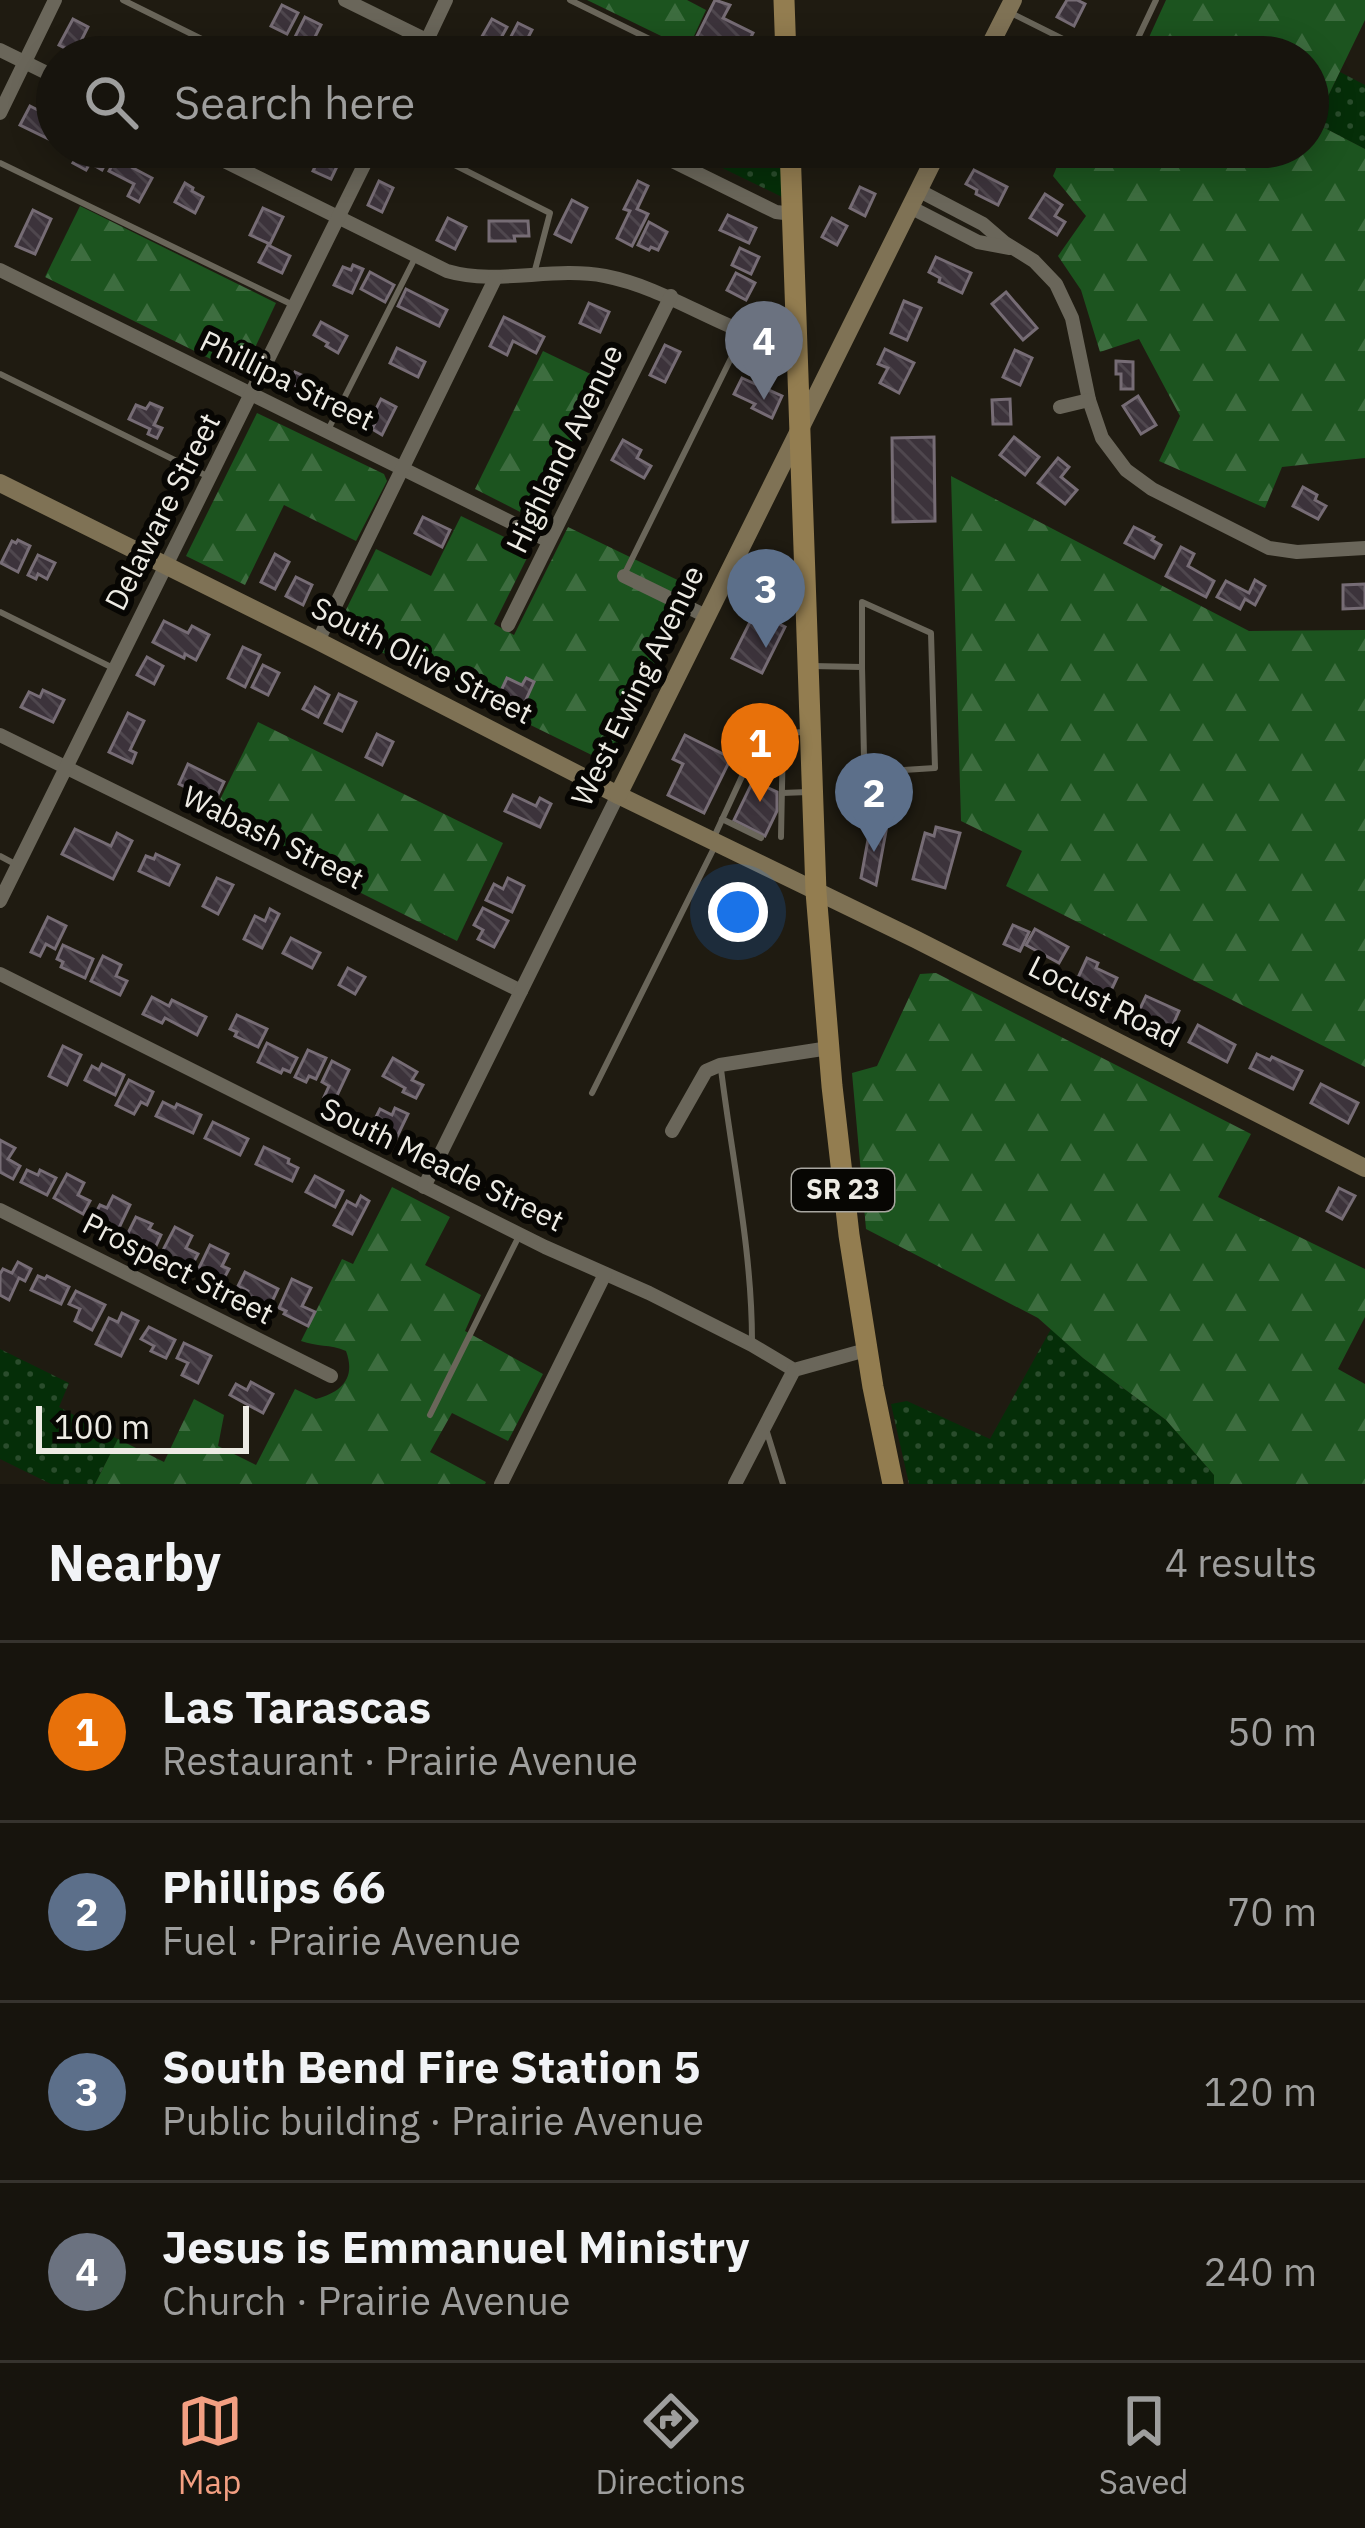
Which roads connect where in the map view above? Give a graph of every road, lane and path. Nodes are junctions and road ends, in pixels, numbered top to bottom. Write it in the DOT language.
graph roads {
  1 [pos="56,0"];
  2 [pos="123,0"];
  3 [pos="345,0"];
  4 [pos="446,0"];
  5 [pos="570,0"];
  6 [pos="784,0"];
  7 [pos="1156,0"];
  8 [pos="1010,5"];
  9 [pos="38,36"];
  10 [pos="196,36"];
  11 [pos="420,36"];
  12 [pos="430,36"];
  13 [pos="643,36"];
  14 [pos="785,36"];
  15 [pos="994,36"];
  16 [pos="1063,36"];
  17 [pos="1139,36"];
  18 [pos="36,40"];
  19 [pos="0,50"];
  20 [pos="25,62"];
  21 [pos="36,68"];
  22 [pos="0,113"];
  23 [pos="0,163"];
  24 [pos="239,168"];
  25 [pos="363,168"];
  26 [pos="461,168"];
  27 [pos="687,168"];
  28 [pos="791,168"];
  29 [pos="929,168"];
  30 [pos="914,198"];
  31 [pos="793,214"];
  32 [pos="338,217"];
  33 [pos="416,256"];
  34 [pos="0,270"];
  35 [pos="534,274"];
  36 [pos="496,277"];
  37 [pos="671,296"];
  38 [pos="294,306"];
  39 [pos="745,331"];
  40 [pos="797,341"];
  41 [pos="0,374"];
  42 [pos="252,394"];
  43 [pos="1089,400"];
  44 [pos="1060,407"];
  45 [pos="800,428"];
  46 [pos="327,431"];
  47 [pos="403,469"];
  48 [pos="211,478"];
  49 [pos="0,484"];
  50 [pos="549,541"];
  51 [pos="1365,548"];
  52 [pos="167,566"];
  53 [pos="624,576"];
  54 [pos="0,612"];
  55 [pos="706,616"];
  56 [pos="508,625"];
  57 [pos="318,641"];
  58 [pos="808,666"];
  59 [pos="862,667"];
  60 [pos="115,669"];
  61 [pos="810,732"];
  62 [pos="784,733"];
  63 [pos="0,735"];
  64 [pos="66,767"];
  65 [pos="812,792"];
  66 [pos="782,793"];
  67 [pos="618,795"];
  68 [pos="722,819"];
  69 [pos="781,837"];
  70 [pos="761,838"];
  71 [pos="714,841"];
  72 [pos="0,856"];
  73 [pos="18,866"];
  74 [pos="815,892"];
  75 [pos="0,901"];
  76 [pos="0,974"];
  77 [pos="521,991"];
  78 [pos="829,1048"];
  79 [pos="720,1065"];
  80 [pos="592,1093"];
  81 [pos="672,1131"];
  82 [pos="1365,1168"];
  83 [pos="424,1187"];
  84 [pos="0,1210"];
  85 [pos="519,1234"];
  86 [pos="605,1274"];
  87 [pos="752,1345"];
  88 [pos="866,1350"];
  89 [pos="794,1370"];
  90 [pos="331,1376"];
  91 [pos="430,1415"];
  92 [pos="765,1426"];
  93 [pos="501,1484"];
  94 [pos="735,1484"];
  95 [pos="783,1484"];
  96 [pos="893,1484"];
  1 -- 9 [label="street"];
  2 -- 10 [label="lane"];
  3 -- 11 [label="street"];
  4 -- 12 [label="street"];
  5 -- 13 [label="lane"];
  6 -- 14 [label="main road"];
  7 -- 17 [label="lane"];
  8 -- 15 [label="street"];
  8 -- 16 [label="lane"];
  18 -- 20 [label="street"];
  19 -- 20 [label="street"];
  20 -- 21 [label="street"];
  20 -- 22 [label="street"];
  23 -- 38 [label="lane"];
  24 -- 32 [label="street"];
  25 -- 32 [label="street, Delaware Street"];
  26 -- 35 [label="lane"];
  27 -- 31 [label="street"];
  28 -- 31 [label="main road, SR 23"];
  29 -- 30 [label="street, West Ewing Avenue"];
  30 -- 43 [label="street"];
  30 -- 45 [label="street, West Ewing Avenue"];
  31 -- 40 [label="main road, SR 23"];
  32 -- 33 [label="street"];
  32 -- 38 [label="street, Delaware Street"];
  33 -- 36 [label="street"];
  33 -- 46 [label="lane"];
  34 -- 42 [label="street, Phillipa Street"];
  35 -- 36 [label="street"];
  35 -- 37 [label="street"];
  36 -- 47 [label="street"];
  37 -- 39 [label="street"];
  37 -- 50 [label="street, Highland Avenue"];
  38 -- 42 [label="street, Delaware Street"];
  39 -- 40 [label="street"];
  39 -- 53 [label="lane"];
  40 -- 45 [label="main road, SR 23"];
  41 -- 48 [label="lane"];
  42 -- 46 [label="street, Phillipa Street"];
  42 -- 48 [label="street, Delaware Street"];
  43 -- 44 [label="street"];
  43 -- 51 [label="street"];
  45 -- 55 [label="street, West Ewing Avenue"];
  45 -- 58 [label="main road, SR 23"];
  46 -- 47 [label="street, Phillipa Street"];
  47 -- 50 [label="street, Phillipa Street"];
  47 -- 57 [label="street"];
  48 -- 52 [label="street, Delaware Street"];
  49 -- 52 [label="street, South Olive Street"];
  50 -- 56 [label="street, Highland Avenue"];
  52 -- 57 [label="street, South Olive Street"];
  52 -- 60 [label="street, Delaware Street"];
  53 -- 55 [label="street"];
  54 -- 60 [label="lane"];
  55 -- 67 [label="street, West Ewing Avenue"];
  57 -- 67 [label="street, South Olive Street"];
  58 -- 59 [label="lane"];
  58 -- 61 [label="main road, SR 23"];
  59 -- 59 [label="lane"];
  60 -- 64 [label="street, Delaware Street"];
  61 -- 62 [label="lane"];
  61 -- 65 [label="main road, SR 23"];
  62 -- 66 [label="lane"];
  62 -- 68 [label="lane"];
  63 -- 64 [label="street, Wabash Street"];
  64 -- 73 [label="street, Delaware Street"];
  64 -- 77 [label="street, Wabash Street"];
  65 -- 66 [label="lane"];
  65 -- 74 [label="main road, SR 23"];
  66 -- 69 [label="lane"];
  67 -- 71 [label="street, South Olive Street"];
  67 -- 77 [label="street, West Ewing Avenue"];
  68 -- 70 [label="lane"];
  68 -- 71 [label="lane"];
  71 -- 74 [label="street, South Olive Street"];
  71 -- 80 [label="lane"];
  72 -- 73 [label="lane"];
  73 -- 75 [label="street, Delaware Street"];
  74 -- 78 [label="main road, SR 23"];
  74 -- 82 [label="street, Locust Road"];
  76 -- 83 [label="street, South Meade Street"];
  77 -- 83 [label="street, West Ewing Avenue"];
  78 -- 79 [label="street"];
  78 -- 88 [label="main road, SR 23"];
  79 -- 81 [label="street"];
  79 -- 87 [label="lane"];
  83 -- 85 [label="street, South Meade Street"];
  84 -- 90 [label="street, Prospect Street"];
  85 -- 86 [label="street, South Meade Street"];
  85 -- 91 [label="lane"];
  86 -- 87 [label="street, South Meade Street"];
  86 -- 93 [label="street"];
  87 -- 89 [label="street, South Meade Street"];
  88 -- 89 [label="street"];
  88 -- 96 [label="main road, SR 23"];
  89 -- 92 [label="street"];
  92 -- 94 [label="street"];
  92 -- 95 [label="lane"];
}
